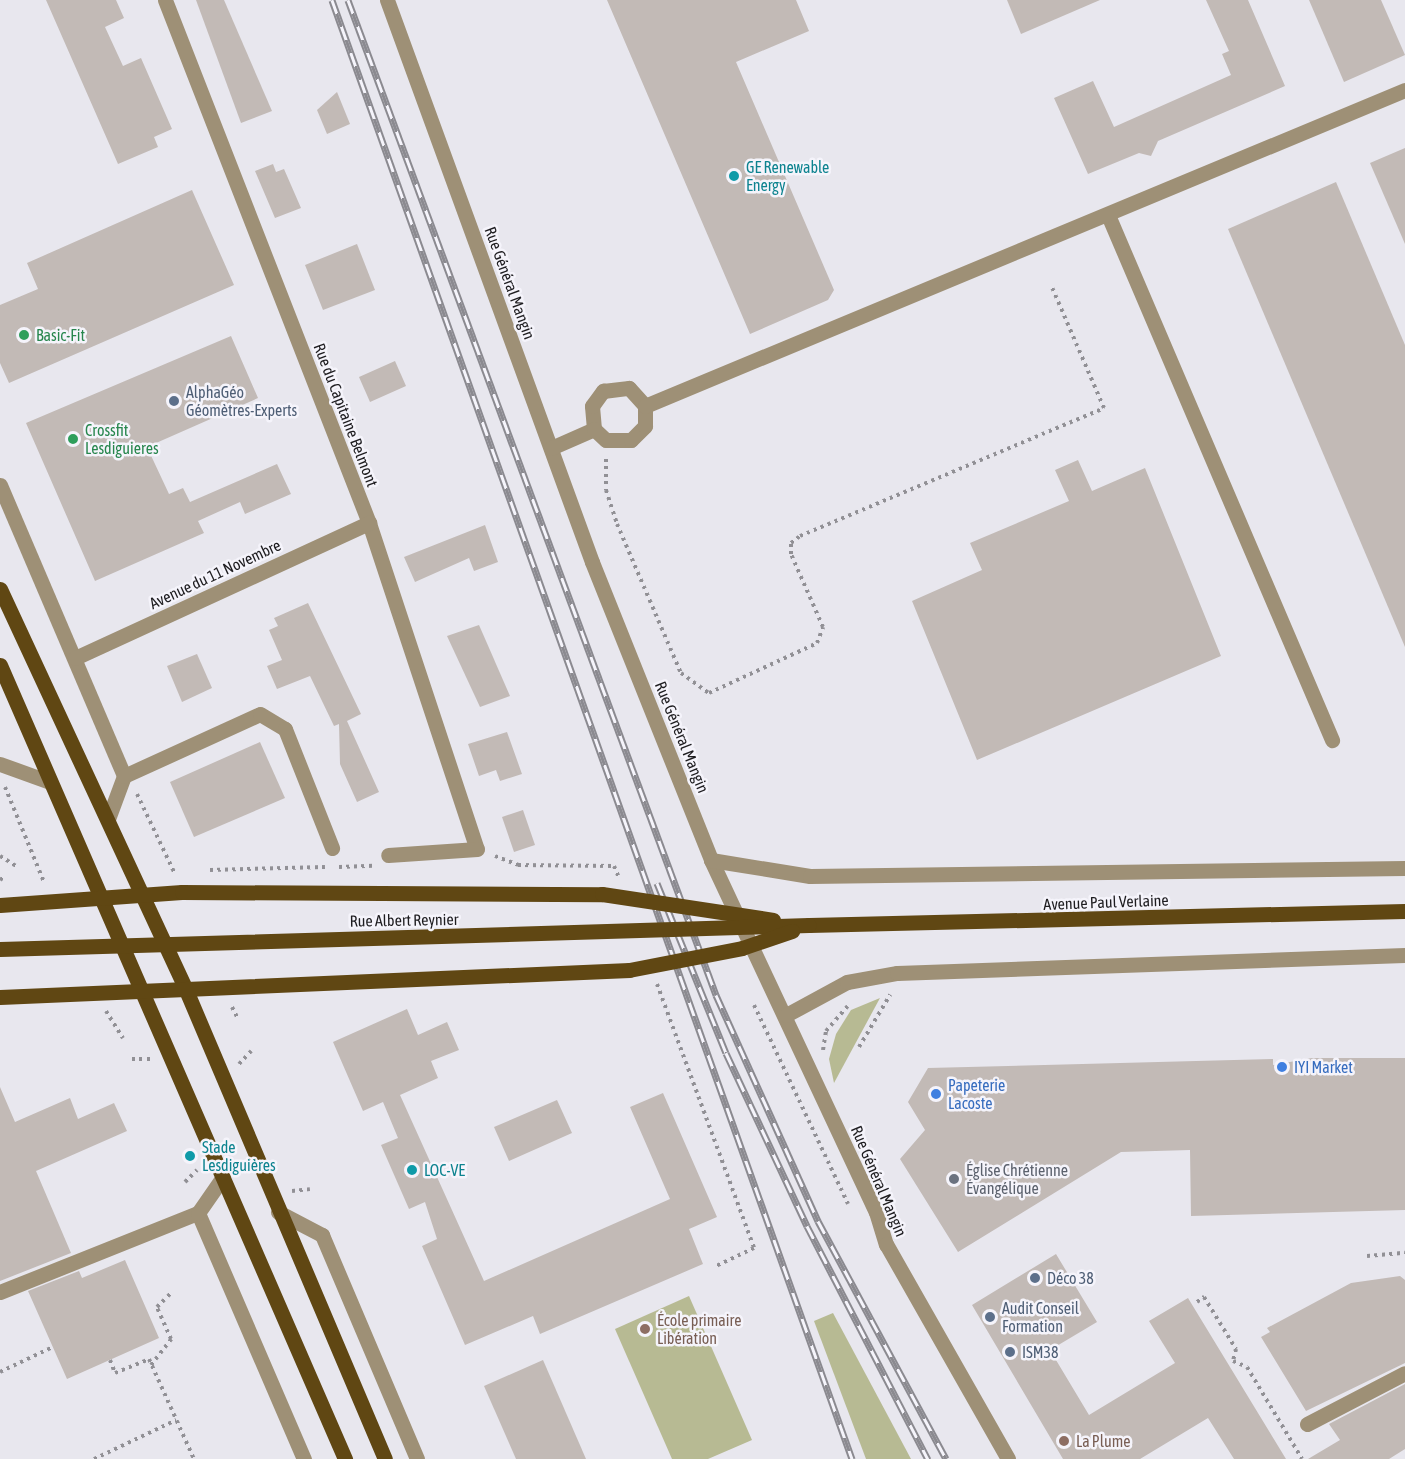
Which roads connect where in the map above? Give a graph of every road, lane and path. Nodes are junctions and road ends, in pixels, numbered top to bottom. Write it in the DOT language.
graph roads {
  1 [pos="165,0"];
  2 [pos="387,0"];
  3 [pos="1405,90"];
  4 [pos="1108,215"];
  5 [pos="1051,285"];
  6 [pos="645,405"];
  7 [pos="594,429"];
  8 [pos="606,440"];
  9 [pos="551,448"];
  10 [pos="0,486"];
  11 [pos="369,523"];
  12 [pos="0,589"];
  13 [pos="75,658"];
  14 [pos="0,665"];
  15 [pos="1332,740"];
  16 [pos="0,765"];
  17 [pos="0,775"];
  18 [pos="124,776"];
  19 [pos="50,782"];
  20 [pos="108,819"];
  21 [pos="332,848"];
  22 [pos="30,849"];
  23 [pos="477,849"];
  24 [pos="388,855"];
  25 [pos="0,856"];
  26 [pos="711,860"];
  27 [pos="19,868"];
  28 [pos="1405,868"];
  29 [pos="200,870"];
  30 [pos="622,889"];
  31 [pos="182,892"];
  32 [pos="144,894"];
  33 [pos="98,899"];
  34 [pos="0,905"];
  35 [pos="1405,911"];
  36 [pos="809,925"];
  37 [pos="0,949"];
  38 [pos="1405,955"];
  39 [pos="655,979"];
  40 [pos="137,989"];
  41 [pos="186,990"];
  42 [pos="901,994"];
  43 [pos="0,997"];
  44 [pos="855,1000"];
  45 [pos="786,1015"];
  46 [pos="859,1047"];
  47 [pos="251,1051"];
  48 [pos="132,1059"];
  49 [pos="155,1059"];
  50 [pos="808,1067"];
  51 [pos="233,1071"];
  52 [pos="785,1078"];
  53 [pos="204,1163"];
  54 [pos="223,1177"];
  55 [pos="185,1182"];
  56 [pos="310,1189"];
  57 [pos="286,1191"];
  58 [pos="278,1212"];
  59 [pos="198,1213"];
  60 [pos="1405,1253"];
  61 [pos="1366,1256"];
  62 [pos="716,1266"];
  63 [pos="0,1292"];
  64 [pos="171,1293"];
  65 [pos="1197,1302"];
  66 [pos="53,1347"];
  67 [pos="110,1360"];
  68 [pos="151,1365"];
  69 [pos="0,1372"];
  70 [pos="1405,1372"];
  71 [pos="176,1420"];
  72 [pos="1307,1424"];
  73 [pos="94,1459"];
  74 [pos="194,1459"];
  75 [pos="304,1459"];
  76 [pos="345,1459"];
  77 [pos="385,1459"];
  78 [pos="417,1459"];
  79 [pos="1008,1459"];
  80 [pos="1302,1459"];
  1 -- 11 [label="street, Rue du Capitaine Belmont"];
  2 -- 9 [label="street, Rue Général Mangin"];
  3 -- 4 [label="street"];
  4 -- 6 [label="street"];
  4 -- 15 [label="street"];
  5 -- 8 [label="path"];
  6 -- 7 [label="street"];
  6 -- 8 [label="street"];
  7 -- 8 [label="street"];
  7 -- 9 [label="street"];
  9 -- 26 [label="street, Rue Général Mangin"];
  10 -- 13 [label="street"];
  11 -- 13 [label="street, Avenue du 11 Novembre"];
  11 -- 23 [label="street, Rue du Capitaine Belmont"];
  12 -- 20 [label="main road"];
  13 -- 18 [label="street"];
  14 -- 19 [label="main road"];
  16 -- 19 [label="street"];
  17 -- 22 [label="path"];
  18 -- 20 [label="street"];
  18 -- 21 [label="street"];
  18 -- 31 [label="path"];
  19 -- 33 [label="main road"];
  20 -- 32 [label="main road"];
  23 -- 24 [label="street"];
  23 -- 30 [label="path"];
  24 -- 29 [label="path"];
  25 -- 27 [label="path"];
  26 -- 28 [label="street"];
  26 -- 45 [label="street, Rue Général Mangin"];
  31 -- 32 [label="main road"];
  31 -- 36 [label="main road, bridge"];
  32 -- 33 [label="main road"];
  32 -- 41 [label="main road"];
  33 -- 34 [label="main road"];
  33 -- 40 [label="main road"];
  35 -- 36 [label="main road, Avenue Paul Verlaine"];
  36 -- 37 [label="main road, Rue Albert Reynier, bridge"];
  36 -- 41 [label="main road, bridge"];
  38 -- 45 [label="street"];
  39 -- 62 [label="path"];
  40 -- 41 [label="main road"];
  40 -- 43 [label="main road"];
  40 -- 54 [label="main road"];
  41 -- 58 [label="main road"];
  42 -- 46 [label="path"];
  44 -- 50 [label="path"];
  45 -- 50 [label="street, Rue Général Mangin"];
  47 -- 51 [label="path"];
  48 -- 49 [label="path"];
  50 -- 52 [label="path"];
  50 -- 79 [label="street, Rue Général Mangin"];
  53 -- 55 [label="path"];
  54 -- 59 [label="street"];
  54 -- 76 [label="main road"];
  56 -- 57 [label="path"];
  58 -- 77 [label="main road"];
  58 -- 78 [label="street"];
  59 -- 63 [label="street"];
  59 -- 75 [label="street"];
  60 -- 61 [label="path"];
  64 -- 68 [label="path"];
  65 -- 80 [label="path"];
  66 -- 69 [label="path"];
  67 -- 68 [label="path"];
  68 -- 71 [label="path"];
  70 -- 72 [label="street"];
  71 -- 73 [label="path"];
  71 -- 74 [label="path"];
}
